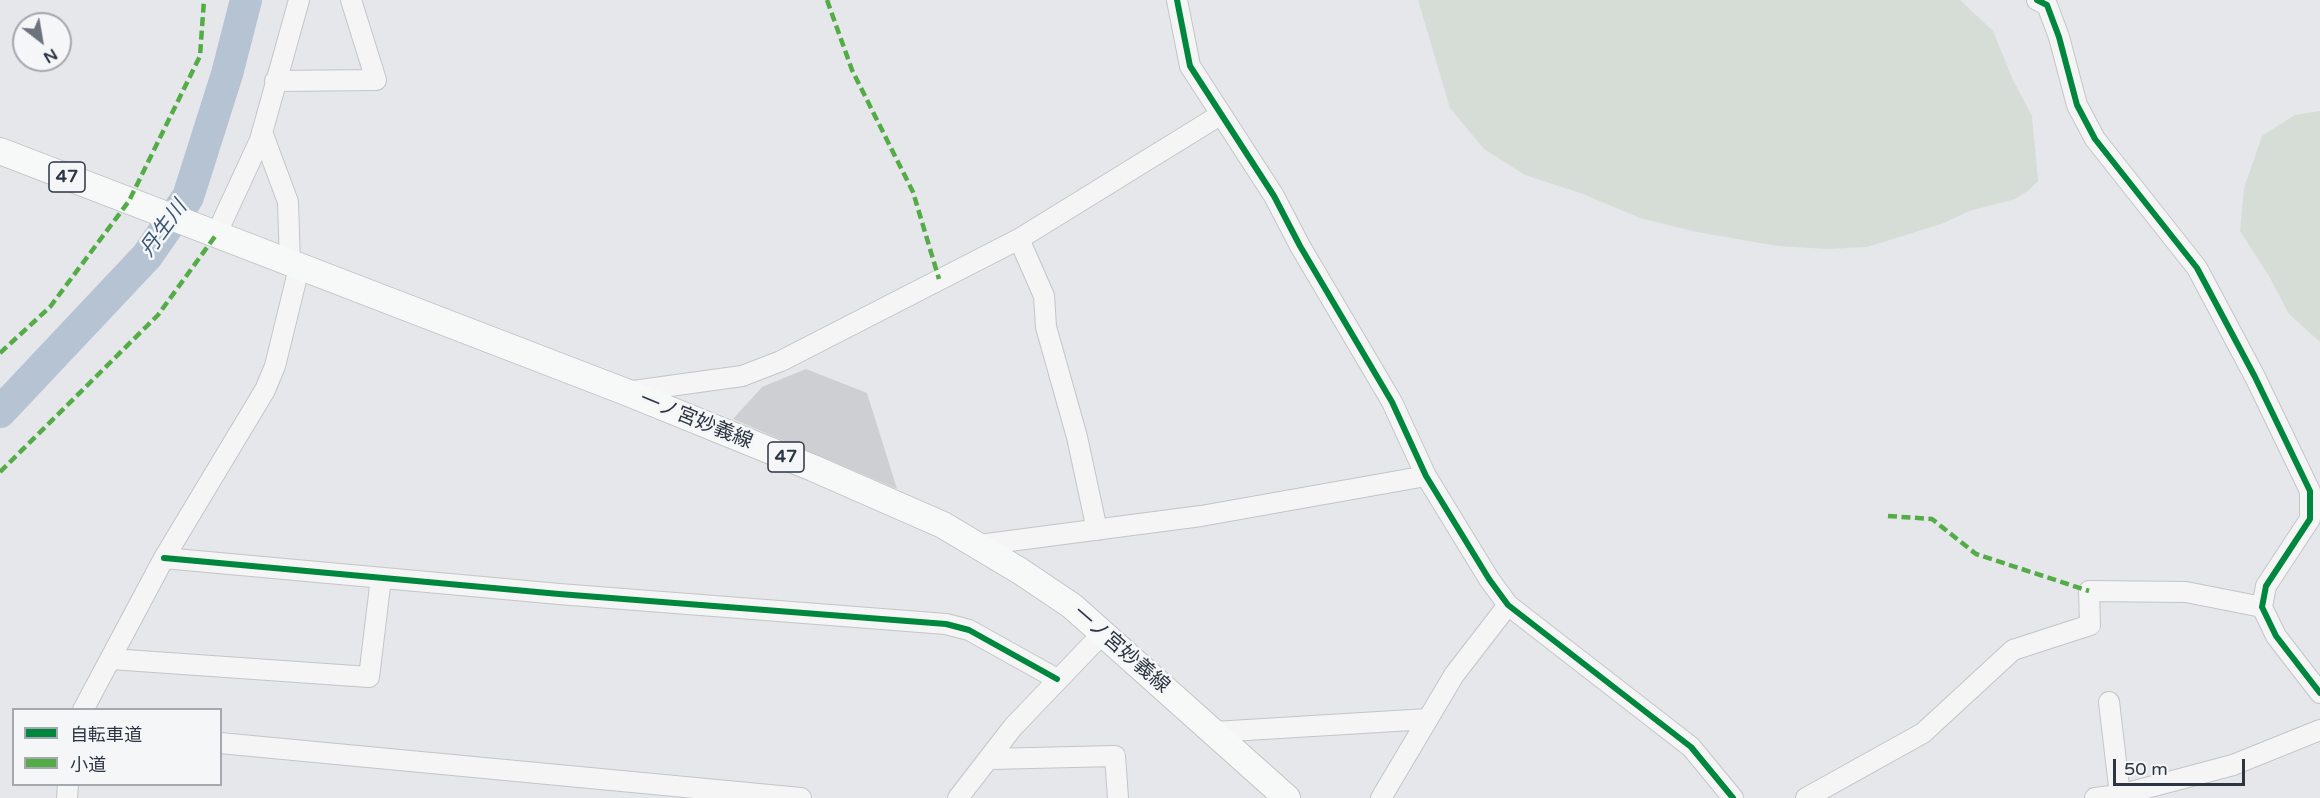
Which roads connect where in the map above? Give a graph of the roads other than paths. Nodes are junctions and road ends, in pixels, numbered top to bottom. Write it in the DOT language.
graph roads {
  1 [pos="298,0"];
  2 [pos="351,0"];
  3 [pos="1177,0"];
  4 [pos="2037,0"];
  5 [pos="275,81"];
  6 [pos="1220,115"];
  7 [pos="262,132"];
  8 [pos="0,151"];
  9 [pos="209,232"];
  10 [pos="1019,239"];
  11 [pos="294,266"];
  12 [pos="626,392"];
  13 [pos="1426,476"];
  14 [pos="1097,530"];
  15 [pos="979,545"];
  16 [pos="164,558"];
  17 [pos="381,578"];
  18 [pos="1508,605"];
  19 [pos="2262,607"];
  20 [pos="1102,634"];
  21 [pos="111,659"];
  22 [pos="1057,680"];
  23 [pos="2320,693"];
  24 [pos="2109,702"];
  25 [pos="84,708"];
  26 [pos="1428,719"];
  27 [pos="2320,730"];
  28 [pos="1214,732"];
  29 [pos="222,743"];
  30 [pos="990,759"];
  31 [pos="2120,795"];
  32 [pos="801,798"];
  33 [pos="958,798"];
  34 [pos="1118,798"];
  35 [pos="1287,798"];
  36 [pos="1380,798"];
  37 [pos="1733,798"];
  38 [pos="1806,798"];
  39 [pos="2095,798"];
  1 -- 5 [label="street"];
  2 -- 5 [label="street"];
  3 -- 6 [label="street"];
  4 -- 19 [label="street"];
  5 -- 7 [label="street"];
  6 -- 10 [label="street"];
  6 -- 13 [label="street"];
  7 -- 9 [label="street"];
  7 -- 11 [label="street"];
  8 -- 9 [label="main road, 47"];
  9 -- 11 [label="main road, 一ノ宮妙義線 / 47"];
  10 -- 12 [label="street"];
  10 -- 14 [label="street"];
  11 -- 12 [label="main road, 一ノ宮妙義線 / 47"];
  11 -- 16 [label="street"];
  12 -- 15 [label="main road, 一ノ宮妙義線 / 47"];
  13 -- 14 [label="street"];
  13 -- 18 [label="street"];
  14 -- 15 [label="street"];
  15 -- 20 [label="main road, 一ノ宮妙義線 / 47"];
  16 -- 17 [label="street"];
  16 -- 21 [label="street"];
  17 -- 21 [label="street"];
  17 -- 22 [label="street"];
  18 -- 26 [label="street"];
  18 -- 37 [label="street"];
  19 -- 23 [label="street"];
  19 -- 38 [label="street"];
  20 -- 22 [label="street"];
  20 -- 28 [label="main road, 一ノ宮妙義線 / 47"];
  21 -- 25 [label="street"];
  22 -- 30 [label="street"];
  24 -- 31 [label="street"];
  26 -- 28 [label="street"];
  26 -- 36 [label="street"];
  27 -- 31 [label="street"];
  28 -- 35 [label="main road, 一ノ宮妙義線 / 47"];
  29 -- 32 [label="street"];
  30 -- 33 [label="street"];
  30 -- 34 [label="street"];
  31 -- 39 [label="street"];
}
